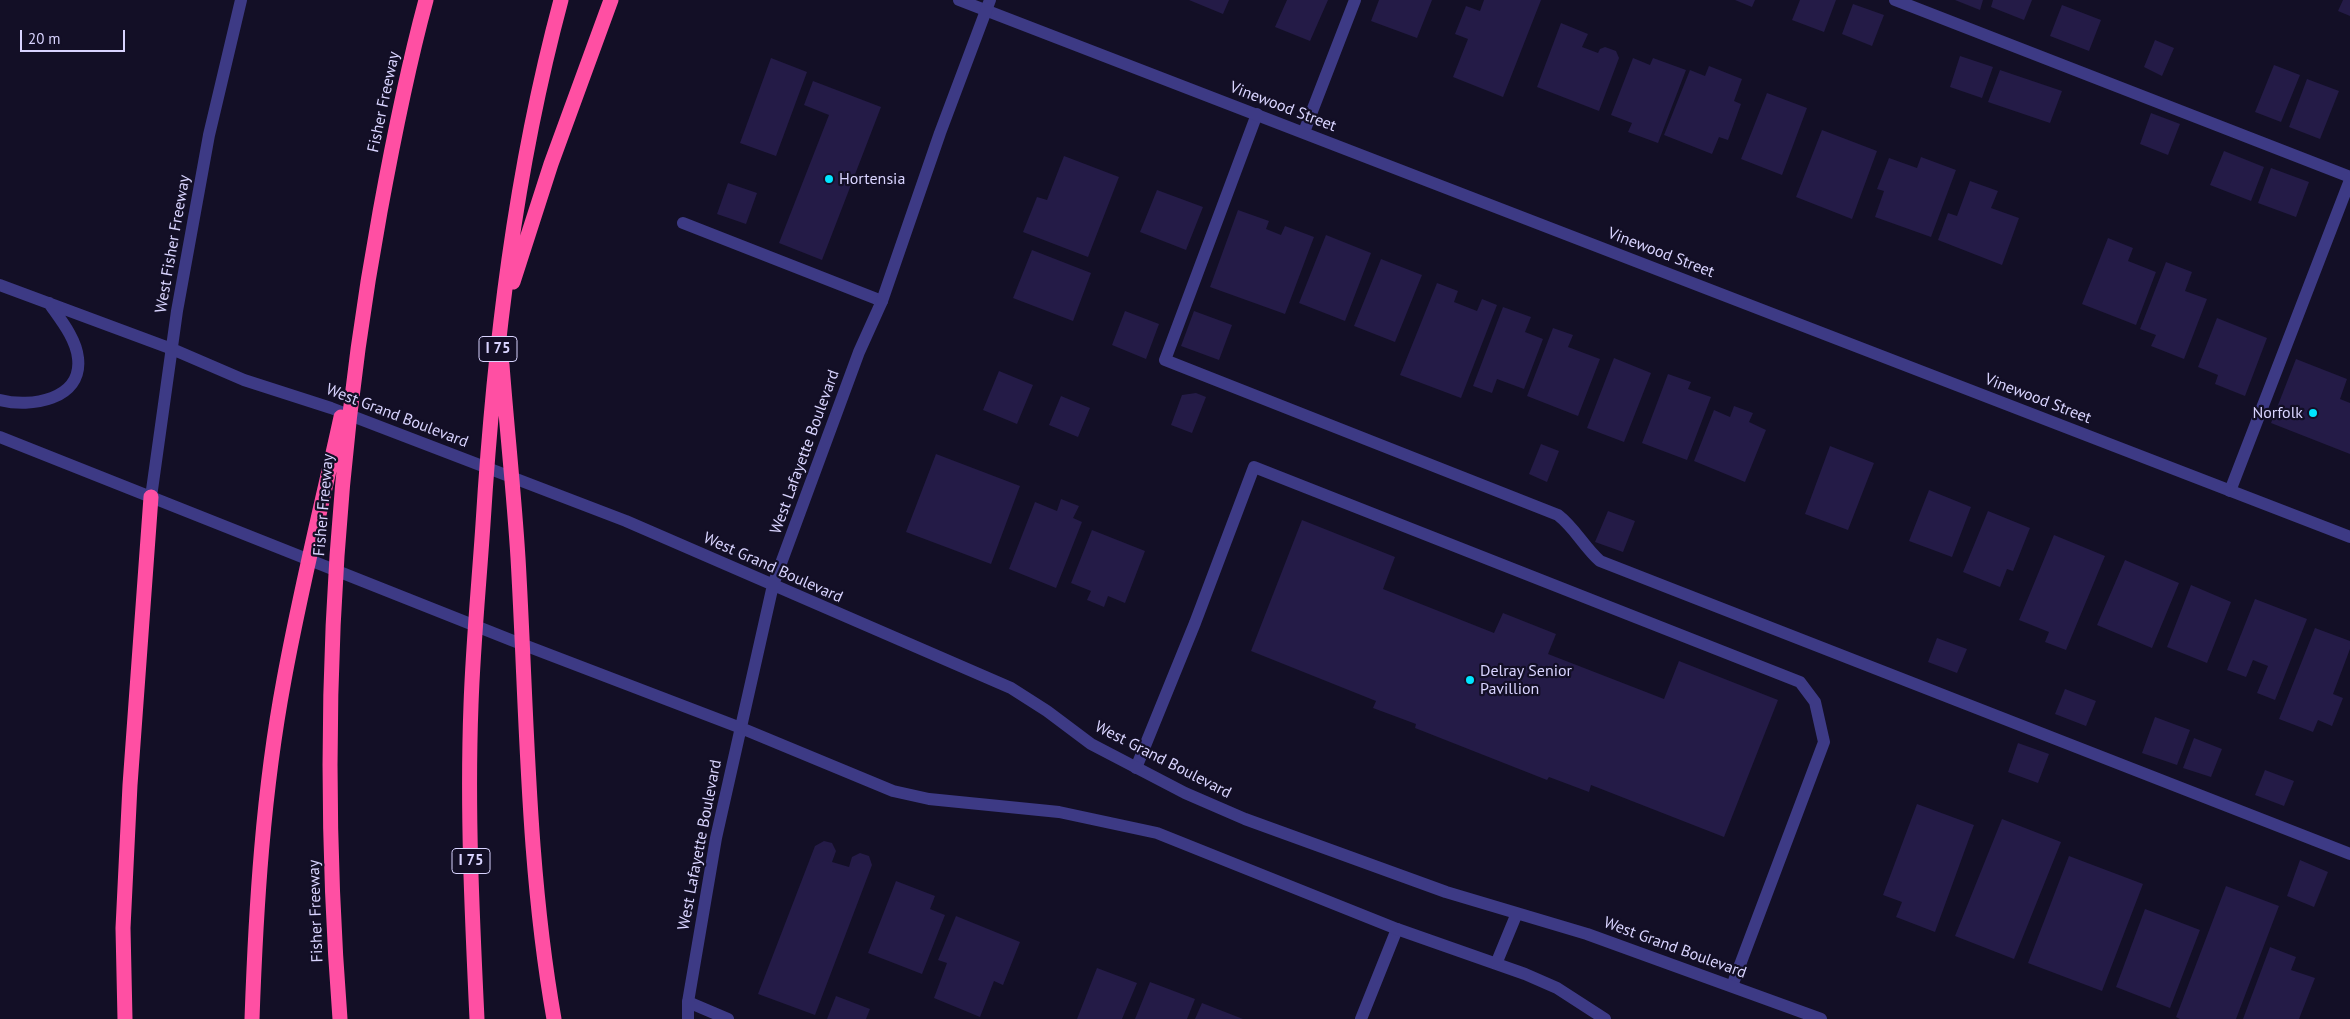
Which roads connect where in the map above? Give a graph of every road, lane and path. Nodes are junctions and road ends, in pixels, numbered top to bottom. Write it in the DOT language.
graph roads {
  1 [pos="241,0"];
  2 [pos="426,0"];
  3 [pos="560,0"];
  4 [pos="611,0"];
  5 [pos="960,0"];
  6 [pos="1355,0"];
  7 [pos="1895,0"];
  8 [pos="988,5"];
  9 [pos="1257,114"];
  10 [pos="1304,132"];
  11 [pos="2350,178"];
  12 [pos="683,224"];
  13 [pos="0,285"];
  14 [pos="882,301"];
  15 [pos="48,303"];
  16 [pos="501,319"];
  17 [pos="362,320"];
  18 [pos="499,336"];
  19 [pos="172,349"];
  20 [pos="0,400"];
  21 [pos="0,437"];
  22 [pos="2230,490"];
  23 [pos="151,497"];
  24 [pos="2350,537"];
  25 [pos="773,585"];
  26 [pos="741,728"];
  27 [pos="1136,768"];
  28 [pos="2350,854"];
  29 [pos="1517,913"];
  30 [pos="1397,929"];
  31 [pos="1496,964"];
  32 [pos="1732,986"];
  33 [pos="688,1002"];
  34 [pos="125,1019"];
  35 [pos="252,1019"];
  36 [pos="340,1019"];
  37 [pos="477,1019"];
  38 [pos="554,1019"];
  39 [pos="688,1019"];
  40 [pos="728,1019"];
  41 [pos="1361,1019"];
  42 [pos="1605,1019"];
  43 [pos="1821,1019"];
  1 -- 19 [label="street, West Fisher Freeway"];
  2 -- 17 [label="highway, Fisher Freeway"];
  3 -- 16 [label="highway, I 75"];
  4 -- 16 [label="highway"];
  5 -- 8 [label="street, Vinewood Street"];
  6 -- 10 [label="street"];
  7 -- 11 [label="street"];
  8 -- 9 [label="street, Vinewood Street"];
  8 -- 14 [label="street, West Lafayette Boulevard"];
  9 -- 10 [label="street, Vinewood Street"];
  9 -- 28 [label="street"];
  10 -- 22 [label="street, Vinewood Street"];
  11 -- 22 [label="street"];
  12 -- 14 [label="street"];
  13 -- 15 [label="street, West Grand Boulevard"];
  14 -- 25 [label="street, West Lafayette Boulevard"];
  15 -- 19 [label="street, West Grand Boulevard"];
  15 -- 20 [label="street"];
  16 -- 18 [label="highway, I 75"];
  17 -- 35 [label="highway"];
  17 -- 36 [label="highway, Fisher Freeway"];
  18 -- 37 [label="highway, I 75"];
  18 -- 38 [label="highway"];
  19 -- 23 [label="street, West Fisher Freeway"];
  19 -- 25 [label="street, West Grand Boulevard"];
  21 -- 23 [label="street"];
  22 -- 24 [label="street, Vinewood Street"];
  23 -- 26 [label="street"];
  23 -- 34 [label="highway"];
  25 -- 26 [label="street, West Lafayette Boulevard"];
  25 -- 27 [label="street, West Grand Boulevard"];
  26 -- 30 [label="street"];
  26 -- 33 [label="street, West Lafayette Boulevard"];
  27 -- 29 [label="street, West Grand Boulevard"];
  27 -- 32 [label="street"];
  29 -- 31 [label="street"];
  29 -- 32 [label="street, West Grand Boulevard"];
  30 -- 31 [label="street"];
  30 -- 41 [label="street"];
  31 -- 42 [label="street"];
  32 -- 43 [label="street, West Grand Boulevard"];
  33 -- 39 [label="street, West Lafayette Boulevard"];
  33 -- 40 [label="street"];
}
